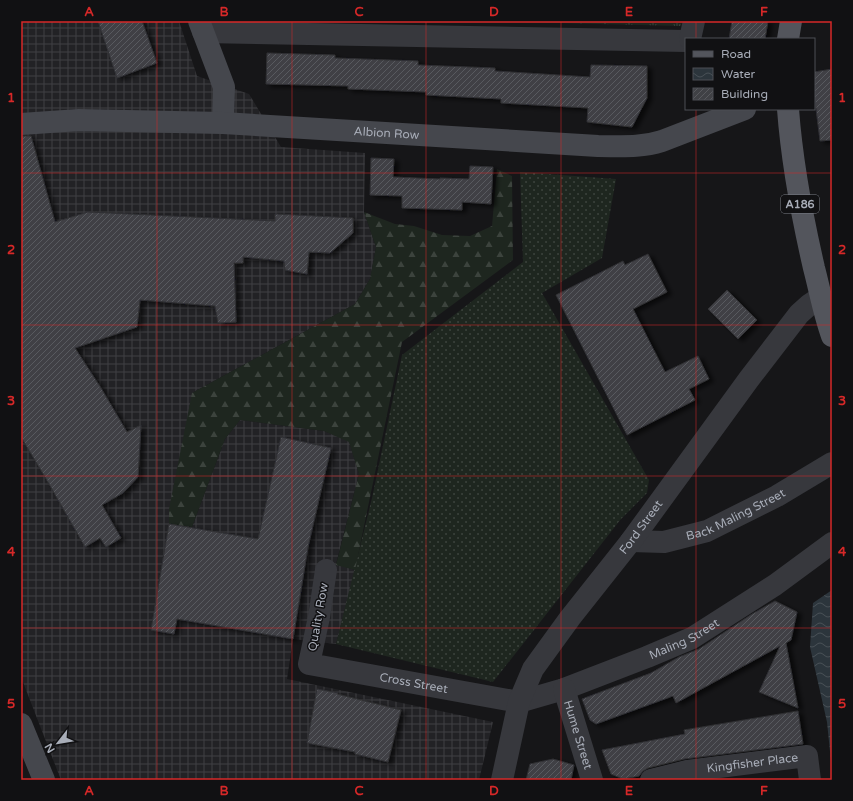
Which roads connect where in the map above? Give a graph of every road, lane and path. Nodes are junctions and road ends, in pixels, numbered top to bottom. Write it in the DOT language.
graph roads {
  1 [pos="694,21"];
  2 [pos="791,21"];
  3 [pos="201,26"];
  4 [pos="690,38"];
  5 [pos="788,38"];
  6 [pos="685,41"];
  7 [pos="742,110"];
  8 [pos="788,110"];
  9 [pos="223,123"];
  10 [pos="21,124"];
  11 [pos="821,297"];
  12 [pos="832,336"];
  13 [pos="832,463"];
  14 [pos="631,541"];
  15 [pos="832,543"];
  16 [pos="326,570"];
  17 [pos="309,664"];
  18 [pos="564,690"];
  19 [pos="519,702"];
  20 [pos="21,724"];
  21 [pos="44,780"];
  22 [pos="502,780"];
  23 [pos="592,780"];
  24 [pos="651,780"];
  25 [pos="810,780"];
  1 -- 4 [label="street"];
  2 -- 5 [label="main road"];
  3 -- 6 [label="street"];
  3 -- 9 [label="street"];
  7 -- 9 [label="street, Albion Row"];
  8 -- 11 [label="main road, A186"];
  9 -- 10 [label="street, Albion Row"];
  11 -- 12 [label="main road, A186"];
  11 -- 14 [label="street, Ford Street"];
  13 -- 14 [label="street, Back Maling Street"];
  14 -- 19 [label="street, Ford Street"];
  15 -- 18 [label="street, Maling Street"];
  16 -- 17 [label="street, Quality Row"];
  17 -- 19 [label="street, Cross Street"];
  18 -- 19 [label="street, Maling Street"];
  18 -- 23 [label="street, Hume Street"];
  19 -- 22 [label="street, Ford Street"];
  20 -- 21 [label="street"];
  24 -- 25 [label="street, Kingfisher Place"];
}
